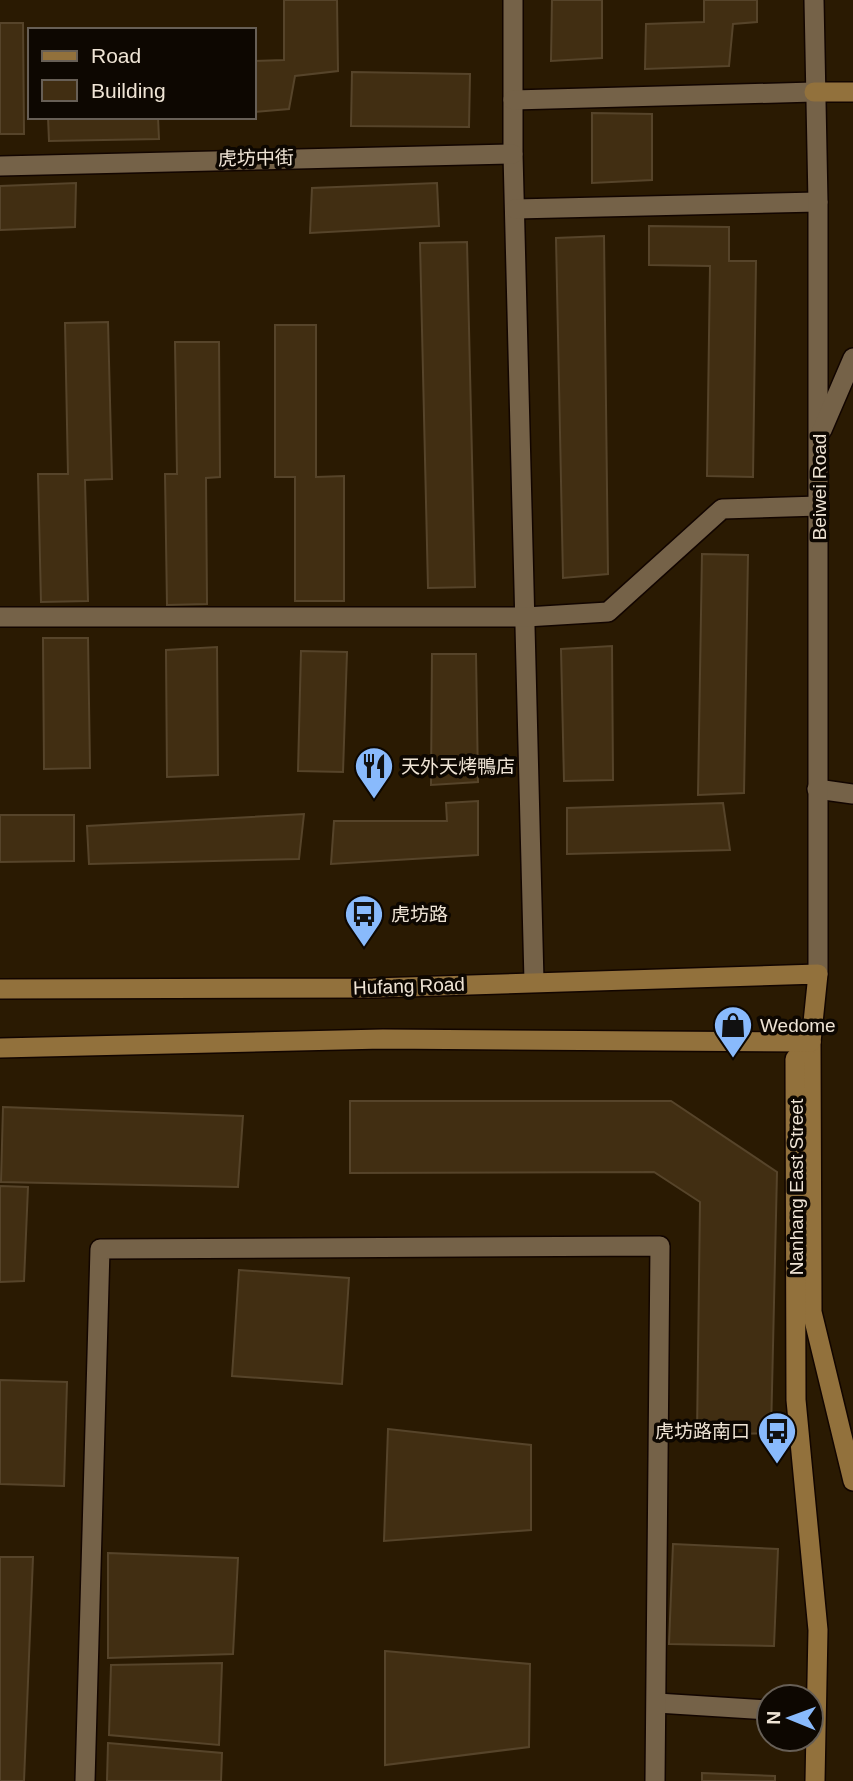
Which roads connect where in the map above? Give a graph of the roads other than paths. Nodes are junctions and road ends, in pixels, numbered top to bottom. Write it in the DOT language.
graph roads {
  1 [pos="513,0"];
  2 [pos="814,0"];
  3 [pos="814,92"];
  4 [pos="853,92"];
  5 [pos="513,100"];
  6 [pos="513,154"];
  7 [pos="0,166"];
  8 [pos="818,202"];
  9 [pos="514,209"];
  10 [pos="853,358"];
  11 [pos="818,438"];
  12 [pos="819,506"];
  13 [pos="0,617"];
  14 [pos="526,617"];
  15 [pos="817,789"];
  16 [pos="853,794"];
  17 [pos="818,974"];
  18 [pos="534,981"];
  19 [pos="0,989"];
  20 [pos="811,1042"];
  21 [pos="0,1048"];
  22 [pos="853,1481"];
  23 [pos="815,1683"];
  24 [pos="657,1703"];
  25 [pos="755,1709"];
  26 [pos="814,1753"];
  27 [pos="85,1781"];
  28 [pos="655,1781"];
  29 [pos="815,1781"];
  1 -- 5 [label="street"];
  2 -- 3 [label="street, Beiwei Road"];
  3 -- 4 [label="main road"];
  3 -- 5 [label="street"];
  3 -- 8 [label="street, Beiwei Road"];
  5 -- 6 [label="street"];
  6 -- 7 [label="street, 虎坊中街"];
  6 -- 9 [label="street"];
  8 -- 9 [label="street"];
  8 -- 11 [label="street, Beiwei Road"];
  9 -- 14 [label="street"];
  10 -- 11 [label="street"];
  11 -- 12 [label="street, Beiwei Road"];
  12 -- 14 [label="street"];
  12 -- 15 [label="street, Beiwei Road"];
  13 -- 14 [label="street"];
  14 -- 18 [label="street"];
  15 -- 16 [label="street"];
  15 -- 17 [label="street, Beiwei Road"];
  17 -- 18 [label="main road, Hufang Road"];
  17 -- 20 [label="main road"];
  18 -- 19 [label="main road, Hufang Road"];
  20 -- 21 [label="main road"];
  20 -- 22 [label="main road, Nanhang East Street"];
  20 -- 23 [label="main road, Nanhang East Street"];
  24 -- 25 [label="street"];
  24 -- 27 [label="street"];
  24 -- 28 [label="street"];
  26 -- 29 [label="main road, Nanhang East Street"];
}
